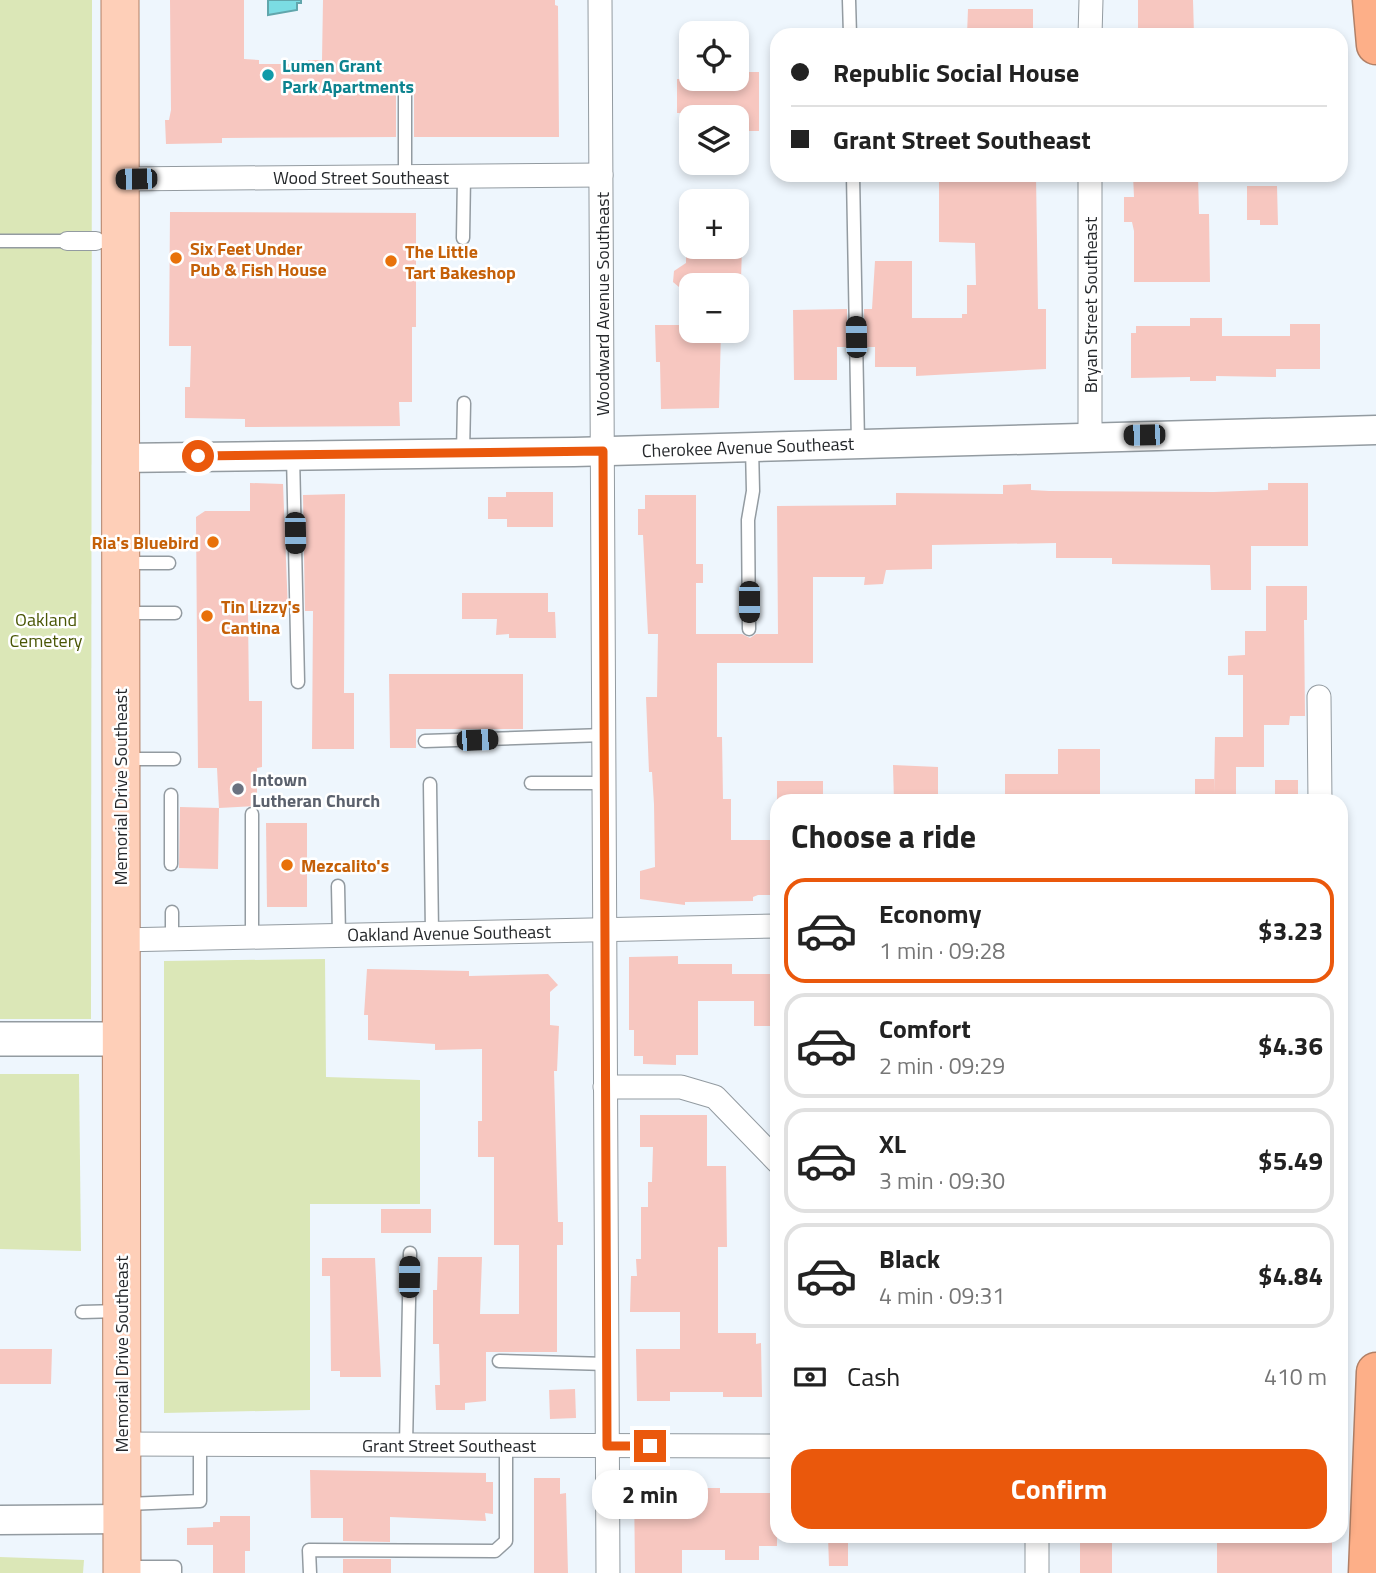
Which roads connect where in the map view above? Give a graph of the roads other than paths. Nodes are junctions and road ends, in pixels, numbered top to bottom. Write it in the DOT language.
graph roads {
  1 [pos="120,0"];
  2 [pos="600,0"];
  3 [pos="849,0"];
  4 [pos="1091,0"];
  5 [pos="1372,0"];
  6 [pos="850,28"];
  7 [pos="1090,28"];
  8 [pos="1376,45"];
  9 [pos="405,95"];
  10 [pos="601,175"];
  11 [pos="464,176"];
  12 [pos="405,177"];
  13 [pos="120,179"];
  14 [pos="853,182"];
  15 [pos="1090,182"];
  16 [pos="463,238"];
  17 [pos="0,241"];
  18 [pos="67,241"];
  19 [pos="96,241"];
  20 [pos="464,403"];
  21 [pos="1376,430"];
  22 [pos="1090,436"];
  23 [pos="858,443"];
  24 [pos="752,447"];
  25 [pos="603,451"];
  26 [pos="463,453"];
  27 [pos="293,455"];
  28 [pos="119,458"];
  29 [pos="169,563"];
  30 [pos="120,564"];
  31 [pos="120,613"];
  32 [pos="175,613"];
  33 [pos="749,629"];
  34 [pos="298,682"];
  35 [pos="1320,697"];
  36 [pos="604,735"];
  37 [pos="425,741"];
  38 [pos="120,759"];
  39 [pos="174,759"];
  40 [pos="531,783"];
  41 [pos="604,783"];
  42 [pos="430,784"];
  43 [pos="1320,794"];
  44 [pos="172,795"];
  45 [pos="252,814"];
  46 [pos="172,864"];
  47 [pos="338,886"];
  48 [pos="172,912"];
  49 [pos="770,926"];
  50 [pos="605,930"];
  51 [pos="432,933"];
  52 [pos="339,935"];
  53 [pos="252,937"];
  54 [pos="172,939"];
  55 [pos="120,940"];
  56 [pos="0,1039"];
  57 [pos="120,1039"];
  58 [pos="606,1087"];
  59 [pos="770,1154"];
  60 [pos="410,1253"];
  61 [pos="121,1311"];
  62 [pos="82,1312"];
  63 [pos="499,1361"];
  64 [pos="607,1364"];
  65 [pos="1376,1372"];
  66 [pos="121,1444"];
  67 [pos="200,1445"];
  68 [pos="406,1445"];
  69 [pos="506,1445"];
  70 [pos="607,1446"];
  71 [pos="770,1446"];
  72 [pos="122,1511"];
  73 [pos="0,1520"];
  74 [pos="1037,1543"];
  75 [pos="122,1570"];
  76 [pos="175,1573"];
  77 [pos="310,1573"];
  78 [pos="608,1573"];
  79 [pos="1037,1573"];
  80 [pos="1368,1573"];
  1 -- 13 [label="main road, Memorial Drive Southeast"];
  2 -- 10 [label="street, Woodward Avenue Southeast"];
  3 -- 6 [label="lane"];
  4 -- 7 [label="street"];
  5 -- 8 [label="highway"];
  9 -- 12 [label="lane"];
  10 -- 11 [label="street, Wood Street Southeast"];
  10 -- 25 [label="street, Woodward Avenue Southeast"];
  11 -- 12 [label="street, Wood Street Southeast"];
  11 -- 16 [label="lane"];
  12 -- 13 [label="street, Wood Street Southeast"];
  13 -- 28 [label="main road, Memorial Drive Southeast"];
  14 -- 23 [label="lane"];
  15 -- 22 [label="street, Bryan Street Southeast"];
  17 -- 18 [label="lane"];
  18 -- 19 [label="street"];
  20 -- 26 [label="lane"];
  21 -- 22 [label="street, Cherokee Avenue Southeast"];
  22 -- 23 [label="street, Cherokee Avenue Southeast"];
  23 -- 24 [label="street, Cherokee Avenue Southeast"];
  24 -- 25 [label="street, Cherokee Avenue Southeast"];
  24 -- 33 [label="lane"];
  25 -- 26 [label="street, Cherokee Avenue Southeast"];
  25 -- 36 [label="street, Woodward Avenue Southeast"];
  26 -- 27 [label="street, Cherokee Avenue Southeast"];
  27 -- 28 [label="street, Cherokee Avenue Southeast"];
  27 -- 34 [label="lane"];
  28 -- 30 [label="main road, Memorial Drive Southeast"];
  29 -- 30 [label="lane"];
  30 -- 31 [label="main road, Memorial Drive Southeast"];
  31 -- 32 [label="lane"];
  31 -- 38 [label="main road, Memorial Drive Southeast"];
  35 -- 43 [label="street"];
  36 -- 37 [label="lane"];
  36 -- 41 [label="street, Woodward Avenue Southeast"];
  38 -- 39 [label="lane"];
  38 -- 55 [label="main road, Memorial Drive Southeast"];
  40 -- 41 [label="lane"];
  41 -- 50 [label="street, Woodward Avenue Southeast"];
  42 -- 51 [label="lane"];
  44 -- 46 [label="lane"];
  45 -- 53 [label="lane"];
  47 -- 52 [label="lane"];
  48 -- 54 [label="lane"];
  49 -- 50 [label="street, Oakland Avenue Southeast"];
  50 -- 51 [label="street, Oakland Avenue Southeast"];
  50 -- 58 [label="street, Woodward Avenue Southeast"];
  51 -- 52 [label="street, Oakland Avenue Southeast"];
  52 -- 53 [label="street, Oakland Avenue Southeast"];
  53 -- 54 [label="street, Oakland Avenue Southeast"];
  54 -- 55 [label="street, Oakland Avenue Southeast"];
  55 -- 57 [label="main road, Memorial Drive Southeast"];
  56 -- 57 [label="main road"];
  57 -- 61 [label="main road, Memorial Drive Southeast"];
  58 -- 59 [label="street"];
  58 -- 64 [label="street, Woodward Avenue Southeast"];
  60 -- 68 [label="lane"];
  61 -- 62 [label="lane"];
  61 -- 66 [label="main road, Memorial Drive Southeast"];
  63 -- 64 [label="lane"];
  64 -- 70 [label="street, Woodward Avenue Southeast"];
  65 -- 80 [label="highway"];
  66 -- 67 [label="street, Grant Street Southeast"];
  66 -- 72 [label="main road, Memorial Drive Southeast"];
  67 -- 68 [label="street, Grant Street Southeast"];
  67 -- 72 [label="lane"];
  68 -- 69 [label="street, Grant Street Southeast"];
  69 -- 70 [label="street, Grant Street Southeast"];
  69 -- 77 [label="lane"];
  70 -- 71 [label="street, Grant Street Southeast"];
  70 -- 78 [label="street, Woodward Avenue Southeast"];
  72 -- 73 [label="street"];
  72 -- 75 [label="main road, Memorial Drive Southeast"];
  74 -- 79 [label="street"];
  75 -- 76 [label="lane"];
}
